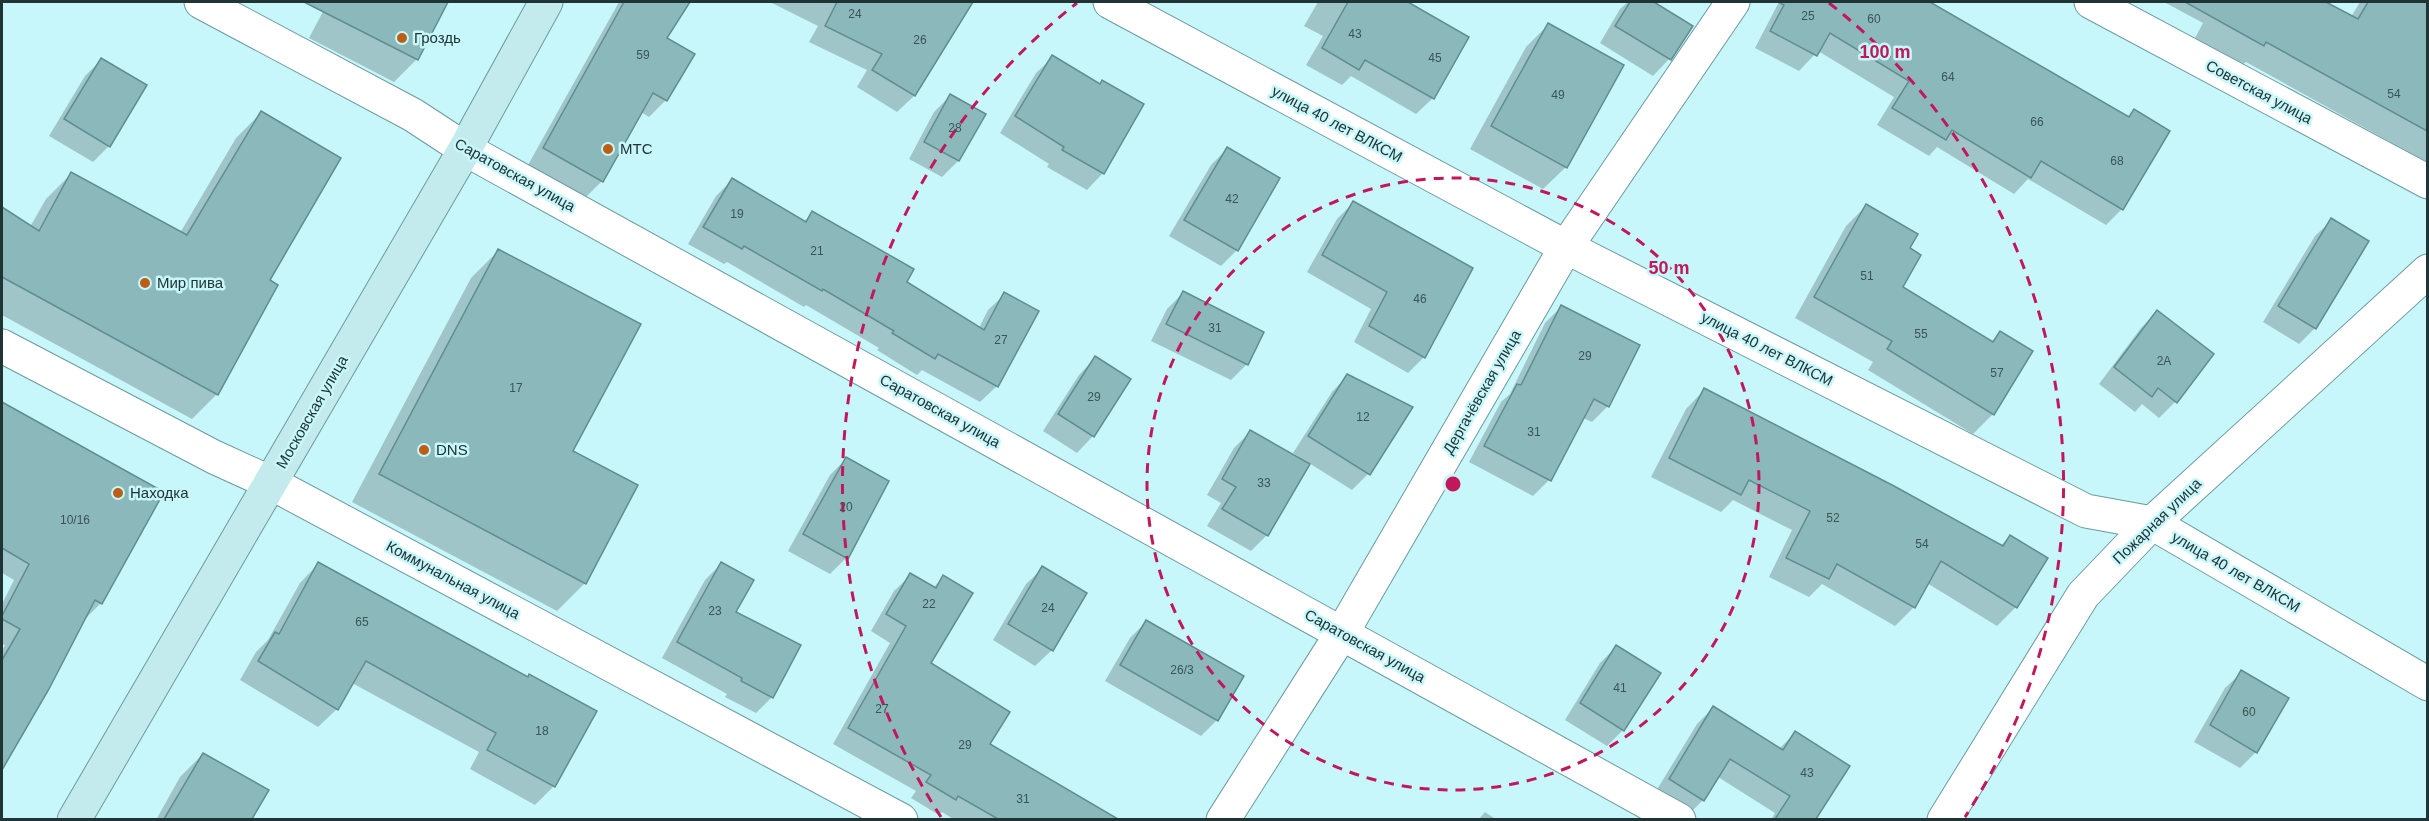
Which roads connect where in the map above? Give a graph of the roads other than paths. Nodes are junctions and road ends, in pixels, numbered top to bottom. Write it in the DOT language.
graph roads {
  1 [pos="201,2"];
  2 [pos="546,2"];
  3 [pos="1110,2"];
  4 [pos="1733,2"];
  5 [pos="2091,2"];
  6 [pos="465,149"];
  7 [pos="2427,182"];
  8 [pos="1566,247"];
  9 [pos="2427,271"];
  10 [pos="2,346"];
  11 [pos="271,483"];
  12 [pos="2152,523"];
  13 [pos="1342,633"];
  14 [pos="2427,684"];
  15 [pos="74,819"];
  16 [pos="901,819"];
  17 [pos="1223,819"];
  18 [pos="1679,819"];
  19 [pos="1944,819"];
  1 -- 6 [label="street, Саратовская улица"];
  2 -- 6 [label="main road, Московская улица"];
  3 -- 8 [label="street, улица 40 лет ВЛКСМ"];
  4 -- 8 [label="street, Дергачёвская улица"];
  5 -- 7 [label="street, Советская улица"];
  6 -- 11 [label="main road, Московская улица"];
  6 -- 13 [label="street, Саратовская улица"];
  8 -- 12 [label="street, улица 40 лет ВЛКСМ"];
  8 -- 13 [label="street, Дергачёвская улица"];
  9 -- 12 [label="street, Пожарная улица"];
  10 -- 11 [label="street, Коммунальная улица"];
  11 -- 15 [label="main road, Московская улица"];
  11 -- 16 [label="street, Коммунальная улица"];
  12 -- 14 [label="street, улица 40 лет ВЛКСМ"];
  12 -- 19 [label="street, Пожарная улица"];
  13 -- 17 [label="street, Дергачёвская улица"];
  13 -- 18 [label="street, Саратовская улица"];
}
